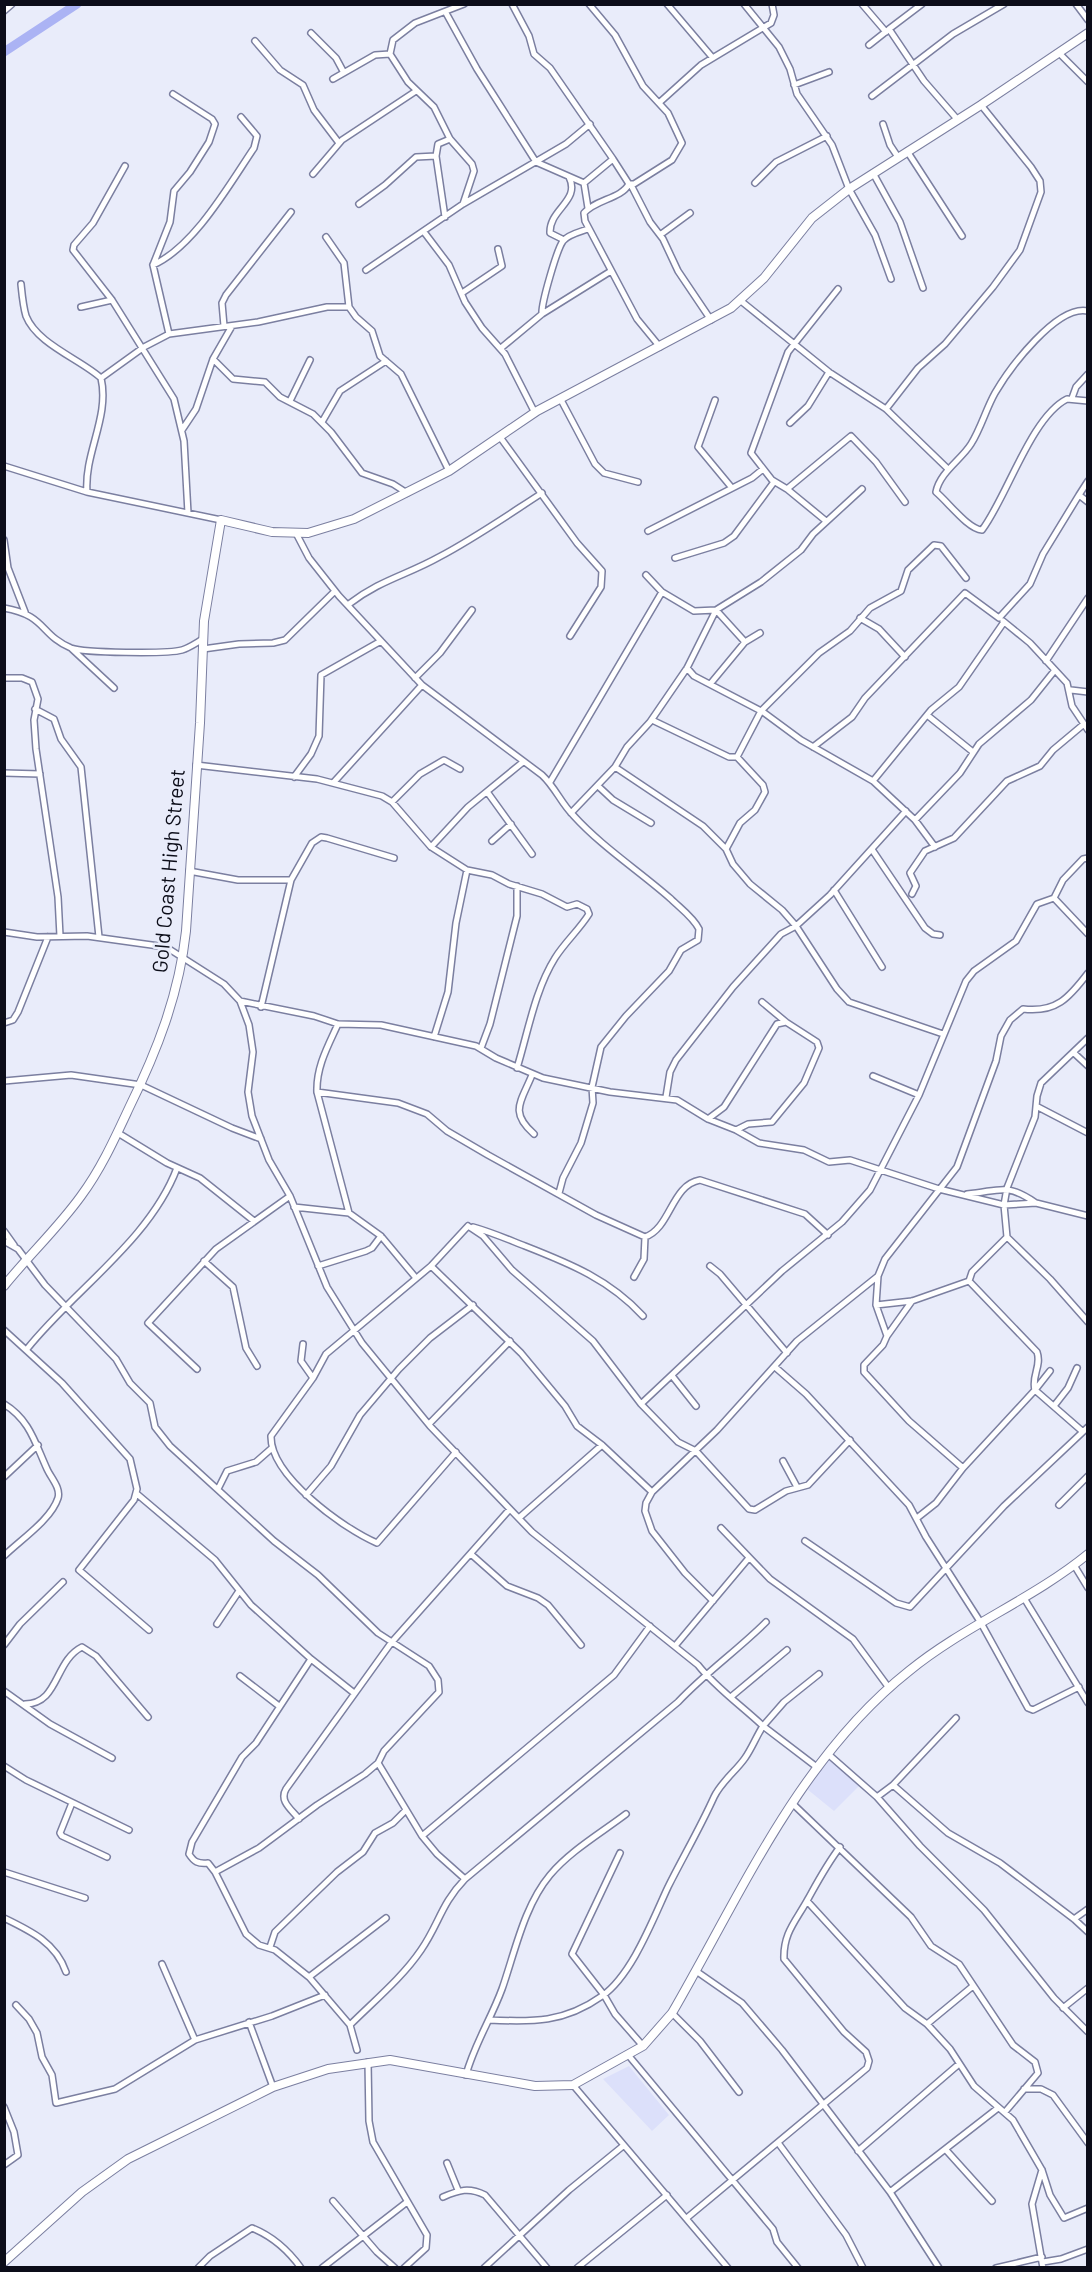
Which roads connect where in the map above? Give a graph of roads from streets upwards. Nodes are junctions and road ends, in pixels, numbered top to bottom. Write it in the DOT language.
graph roads {
  1 [pos="12,4"];
  2 [pos="464,4"];
  3 [pos="512,4"];
  4 [pos="589,4"];
  5 [pos="667,4"];
  6 [pos="744,4"];
  7 [pos="772,4"];
  8 [pos="862,4"];
  9 [pos="922,4"];
  10 [pos="1004,4"];
  11 [pos="1076,4"];
  12 [pos="4,11"];
  13 [pos="446,13"];
  14 [pos="1088,20"];
  15 [pos="764,28"];
  16 [pos="887,31"];
  17 [pos="311,33"];
  18 [pos="1088,33"];
  19 [pos="255,41"];
  20 [pos="869,45"];
  21 [pos="1059,53"];
  22 [pos="390,54"];
  23 [pos="712,57"];
  24 [pos="913,63"];
  25 [pos="343,71"];
  26 [pos="829,72"];
  27 [pos="333,79"];
  28 [pos="1088,82"];
  29 [pos="794,85"];
  30 [pos="416,91"];
  31 [pos="174,94"];
  32 [pos="872,96"];
  33 [pos="660,102"];
  34 [pos="981,105"];
  35 [pos="241,117"];
  36 [pos="957,119"];
  37 [pos="590,124"];
  38 [pos="883,124"];
  39 [pos="826,136"];
  40 [pos="450,139"];
  41 [pos="339,143"];
  42 [pos="907,151"];
  43 [pos="436,156"];
  44 [pos="898,157"];
  45 [pos="613,159"];
  46 [pos="536,162"];
  47 [pos="125,166"];
  48 [pos="873,173"];
  49 [pos="313,174"];
  50 [pos="569,177"];
  51 [pos="584,183"];
  52 [pos="755,183"];
  53 [pos="630,184"];
  54 [pos="849,189"];
  55 [pos="359,204"];
  56 [pos="463,204"];
  57 [pos="588,208"];
  58 [pos="291,212"];
  59 [pos="690,213"];
  60 [pos="446,217"];
  61 [pos="588,229"];
  62 [pos="424,232"];
  63 [pos="660,235"];
  64 [pos="962,236"];
  65 [pos="326,237"];
  66 [pos="564,240"];
  67 [pos="498,249"];
  68 [pos="153,266"];
  69 [pos="366,270"];
  70 [pos="611,271"];
  71 [pos="891,279"];
  72 [pos="21,284"];
  73 [pos="922,288"];
  74 [pos="838,289"];
  75 [pos="462,293"];
  76 [pos="112,300"];
  77 [pos="741,301"];
  78 [pos="349,306"];
  79 [pos="81,307"];
  80 [pos="1088,311"];
  81 [pos="542,314"];
  82 [pos="711,320"];
  83 [pos="224,326"];
  84 [pos="232,326"];
  85 [pos="168,333"];
  86 [pos="793,345"];
  87 [pos="144,346"];
  88 [pos="660,347"];
  89 [pos="501,348"];
  90 [pos="213,359"];
  91 [pos="310,360"];
  92 [pos="386,361"];
  93 [pos="829,372"];
  94 [pos="1088,374"];
  95 [pos="101,378"];
  96 [pos="560,398"];
  97 [pos="1072,398"];
  98 [pos="715,400"];
  99 [pos="1088,400"];
  100 [pos="290,401"];
  101 [pos="886,409"];
  102 [pos="535,412"];
  103 [pos="322,422"];
  104 [pos="790,423"];
  105 [pos="182,430"];
  106 [pos="500,437"];
  107 [pos="4,466"];
  108 [pos="763,469"];
  109 [pos="948,469"];
  110 [pos="449,471"];
  111 [pos="1088,481"];
  112 [pos="638,482"];
  113 [pos="774,482"];
  114 [pos="732,488"];
  115 [pos="787,489"];
  116 [pos="862,489"];
  117 [pos="87,492"];
  118 [pos="542,493"];
  119 [pos="408,494"];
  120 [pos="1079,495"];
  121 [pos="905,502"];
  122 [pos="1088,502"];
  123 [pos="188,513"];
  124 [pos="221,519"];
  125 [pos="826,521"];
  126 [pos="648,531"];
  127 [pos="297,535"];
  128 [pos="4,540"];
  129 [pos="675,558"];
  130 [pos="646,575"];
  131 [pos="966,578"];
  132 [pos="334,591"];
  133 [pos="662,592"];
  134 [pos="1088,598"];
  135 [pos="349,604"];
  136 [pos="4,608"];
  137 [pos="472,610"];
  138 [pos="716,610"];
  139 [pos="25,612"];
  140 [pos="860,618"];
  141 [pos="1002,620"];
  142 [pos="760,633"];
  143 [pos="570,636"];
  144 [pos="203,639"];
  145 [pos="381,641"];
  146 [pos="745,642"];
  147 [pos="72,649"];
  148 [pos="203,649"];
  149 [pos="905,657"];
  150 [pos="1046,661"];
  151 [pos="687,668"];
  152 [pos="1054,670"];
  153 [pos="4,678"];
  154 [pos="415,678"];
  155 [pos="711,683"];
  156 [pos="422,685"];
  157 [pos="114,688"];
  158 [pos="1071,690"];
  159 [pos="1088,692"];
  160 [pos="35,708"];
  161 [pos="761,711"];
  162 [pos="927,715"];
  163 [pos="652,720"];
  164 [pos="1086,727"];
  165 [pos="813,747"];
  166 [pos="973,752"];
  167 [pos="737,757"];
  168 [pos="523,762"];
  169 [pos="196,765"];
  170 [pos="615,767"];
  171 [pos="460,769"];
  172 [pos="4,773"];
  173 [pos="40,774"];
  174 [pos="294,777"];
  175 [pos="873,781"];
  176 [pos="334,782"];
  177 [pos="550,782"];
  178 [pos="598,786"];
  179 [pos="488,793"];
  180 [pos="392,802"];
  181 [pos="906,811"];
  182 [pos="571,813"];
  183 [pos="915,820"];
  184 [pos="651,823"];
  185 [pos="511,824"];
  186 [pos="492,841"];
  187 [pos="431,847"];
  188 [pos="935,847"];
  189 [pos="726,849"];
  190 [pos="873,851"];
  191 [pos="532,854"];
  192 [pos="394,858"];
  193 [pos="1088,858"];
  194 [pos="467,870"];
  195 [pos="189,871"];
  196 [pos="291,880"];
  197 [pos="517,886"];
  198 [pos="834,890"];
  199 [pos="912,894"];
  200 [pos="1054,898"];
  201 [pos="796,926"];
  202 [pos="4,932"];
  203 [pos="1088,934"];
  204 [pos="940,935"];
  205 [pos="60,936"];
  206 [pos="48,937"];
  207 [pos="99,937"];
  208 [pos="183,957"];
  209 [pos="882,966"];
  210 [pos="1088,973"];
  211 [pos="240,1002"];
  212 [pos="762,1002"];
  213 [pos="261,1007"];
  214 [pos="786,1022"];
  215 [pos="4,1023"];
  216 [pos="339,1024"];
  217 [pos="943,1034"];
  218 [pos="434,1037"];
  219 [pos="1088,1038"];
  220 [pos="481,1048"];
  221 [pos="1074,1053"];
  222 [pos="1088,1066"];
  223 [pos="518,1068"];
  224 [pos="532,1075"];
  225 [pos="873,1076"];
  226 [pos="4,1081"];
  227 [pos="141,1084"];
  228 [pos="592,1087"];
  229 [pos="317,1092"];
  230 [pos="919,1095"];
  231 [pos="666,1097"];
  232 [pos="1038,1107"];
  233 [pos="708,1119"];
  234 [pos="736,1130"];
  235 [pos="118,1133"];
  236 [pos="1088,1133"];
  237 [pos="534,1134"];
  238 [pos="261,1139"];
  239 [pos="177,1168"];
  240 [pos="882,1168"];
  241 [pos="1007,1188"];
  242 [pos="939,1189"];
  243 [pos="559,1193"];
  244 [pos="963,1194"];
  245 [pos="290,1196"];
  246 [pos="1036,1203"];
  247 [pos="1004,1205"];
  248 [pos="294,1207"];
  249 [pos="349,1213"];
  250 [pos="1088,1216"];
  251 [pos="254,1221"];
  252 [pos="468,1226"];
  253 [pos="4,1231"];
  254 [pos="828,1235"];
  255 [pos="381,1236"];
  256 [pos="645,1237"];
  257 [pos="1007,1237"];
  258 [pos="4,1241"];
  259 [pos="15,1246"];
  260 [pos="27,1260"];
  261 [pos="204,1262"];
  262 [pos="318,1266"];
  263 [pos="431,1266"];
  264 [pos="710,1266"];
  265 [pos="878,1276"];
  266 [pos="634,1277"];
  267 [pos="416,1278"];
  268 [pos="969,1281"];
  269 [pos="4,1286"];
  270 [pos="912,1301"];
  271 [pos="65,1305"];
  272 [pos="473,1305"];
  273 [pos="876,1305"];
  274 [pos="746,1306"];
  275 [pos="643,1316"];
  276 [pos="1088,1322"];
  277 [pos="4,1330"];
  278 [pos="354,1332"];
  279 [pos="887,1336"];
  280 [pos="510,1341"];
  281 [pos="303,1344"];
  282 [pos="27,1349"];
  283 [pos="787,1353"];
  284 [pos="257,1366"];
  285 [pos="775,1367"];
  286 [pos="1077,1368"];
  287 [pos="197,1369"];
  288 [pos="1050,1371"];
  289 [pos="673,1377"];
  290 [pos="313,1378"];
  291 [pos="391,1380"];
  292 [pos="1035,1390"];
  293 [pos="4,1404"];
  294 [pos="641,1404"];
  295 [pos="696,1406"];
  296 [pos="1054,1406"];
  297 [pos="429,1424"];
  298 [pos="1088,1427"];
  299 [pos="1082,1431"];
  300 [pos="850,1440"];
  301 [pos="38,1445"];
  302 [pos="602,1445"];
  303 [pos="272,1448"];
  304 [pos="696,1451"];
  305 [pos="456,1452"];
  306 [pos="783,1461"];
  307 [pos="963,1468"];
  308 [pos="1088,1476"];
  309 [pos="4,1477"];
  310 [pos="797,1487"];
  311 [pos="218,1490"];
  312 [pos="652,1492"];
  313 [pos="137,1494"];
  314 [pos="306,1495"];
  315 [pos="1059,1505"];
  316 [pos="510,1509"];
  317 [pos="520,1517"];
  318 [pos="917,1518"];
  319 [pos="721,1528"];
  320 [pos="805,1541"];
  321 [pos="1088,1554"];
  322 [pos="472,1555"];
  323 [pos="4,1556"];
  324 [pos="748,1559"];
  325 [pos="1074,1565"];
  326 [pos="945,1568"];
  327 [pos="63,1582"];
  328 [pos="1088,1588"];
  329 [pos="239,1591"];
  330 [pos="1024,1598"];
  331 [pos="712,1601"];
  332 [pos="766,1622"];
  333 [pos="981,1623"];
  334 [pos="217,1624"];
  335 [pos="650,1626"];
  336 [pos="149,1630"];
  337 [pos="391,1643"];
  338 [pos="4,1645"];
  339 [pos="581,1645"];
  340 [pos="675,1646"];
  341 [pos="787,1650"];
  342 [pos="311,1659"];
  343 [pos="705,1674"];
  344 [pos="819,1674"];
  345 [pos="240,1676"];
  346 [pos="1079,1687"];
  347 [pos="889,1688"];
  348 [pos="4,1691"];
  349 [pos="354,1693"];
  350 [pos="732,1696"];
  351 [pos="1088,1703"];
  352 [pos="24,1704"];
  353 [pos="279,1706"];
  354 [pos="148,1718"];
  355 [pos="956,1718"];
  356 [pos="764,1726"];
  357 [pos="828,1754"];
  358 [pos="112,1758"];
  359 [pos="378,1763"];
  360 [pos="5,1767"];
  361 [pos="818,1768"];
  362 [pos="893,1785"];
  363 [pos="877,1797"];
  364 [pos="72,1803"];
  365 [pos="792,1803"];
  366 [pos="406,1810"];
  367 [pos="626,1814"];
  368 [pos="299,1818"];
  369 [pos="129,1830"];
  370 [pos="422,1836"];
  371 [pos="840,1847"];
  372 [pos="620,1853"];
  373 [pos="107,1857"];
  374 [pos="4,1872"];
  375 [pos="215,1872"];
  376 [pos="465,1879"];
  377 [pos="85,1898"];
  378 [pos="807,1901"];
  379 [pos="1088,1910"];
  380 [pos="4,1918"];
  381 [pos="386,1918"];
  382 [pos="1074,1918"];
  383 [pos="1088,1932"];
  384 [pos="270,1947"];
  385 [pos="162,1964"];
  386 [pos="696,1971"];
  387 [pos="66,1972"];
  388 [pos="309,1977"];
  389 [pos="973,1986"];
  390 [pos="1088,1988"];
  391 [pos="325,1995"];
  392 [pos="603,1995"];
  393 [pos="16,2005"];
  394 [pos="1063,2008"];
  395 [pos="672,2013"];
  396 [pos="489,2020"];
  397 [pos="249,2022"];
  398 [pos="927,2024"];
  399 [pos="350,2025"];
  400 [pos="1088,2032"];
  401 [pos="195,2040"];
  402 [pos="642,2046"];
  403 [pos="357,2050"];
  404 [pos="629,2056"];
  405 [pos="368,2062"];
  406 [pos="959,2064"];
  407 [pos="466,2075"];
  408 [pos="573,2085"];
  409 [pos="273,2087"];
  410 [pos="1024,2090"];
  411 [pos="739,2092"];
  412 [pos="824,2105"];
  413 [pos="4,2107"];
  414 [pos="998,2108"];
  415 [pos="1005,2112"];
  416 [pos="1088,2143"];
  417 [pos="779,2144"];
  418 [pos="623,2146"];
  419 [pos="946,2150"];
  420 [pos="858,2151"];
  421 [pos="447,2163"];
  422 [pos="4,2165"];
  423 [pos="1042,2170"];
  424 [pos="731,2180"];
  425 [pos="458,2190"];
  426 [pos="890,2192"];
  427 [pos="667,2195"];
  428 [pos="443,2197"];
  429 [pos="333,2201"];
  430 [pos="992,2201"];
  431 [pos="407,2202"];
  432 [pos="1088,2208"];
  433 [pos="688,2217"];
  434 [pos="521,2235"];
  435 [pos="363,2237"];
  436 [pos="1088,2249"];
  437 [pos="4,2262"];
  438 [pos="1042,2262"];
  439 [pos="198,2268"];
  440 [pos="301,2268"];
  441 [pos="322,2268"];
  442 [pos="395,2268"];
  443 [pos="404,2268"];
  444 [pos="484,2268"];
  445 [pos="547,2268"];
  446 [pos="578,2268"];
  447 [pos="728,2268"];
  448 [pos="798,2268"];
  449 [pos="863,2268"];
  450 [pos="939,2268"];
  451 [pos="996,2268"];
  1 -- 12 [label="street"];
  2 -- 13 [label="street"];
  3 -- 37 [label="street"];
  4 -- 33 [label="street"];
  5 -- 23 [label="street"];
  6 -- 15 [label="street"];
  7 -- 15 [label="street"];
  8 -- 16 [label="street"];
  9 -- 16 [label="street"];
  10 -- 24 [label="street"];
  11 -- 14 [label="street"];
  13 -- 22 [label="street"];
  13 -- 46 [label="street"];
  15 -- 23 [label="street"];
  15 -- 29 [label="street"];
  16 -- 20 [label="street"];
  16 -- 24 [label="street"];
  17 -- 25 [label="street"];
  18 -- 21 [label="street"];
  19 -- 41 [label="street"];
  21 -- 28 [label="street"];
  21 -- 34 [label="street"];
  22 -- 25 [label="street"];
  22 -- 30 [label="street"];
  23 -- 33 [label="street"];
  24 -- 32 [label="street"];
  24 -- 36 [label="street"];
  25 -- 27 [label="street"];
  26 -- 29 [label="street"];
  29 -- 39 [label="street"];
  30 -- 40 [label="street"];
  30 -- 41 [label="street"];
  31 -- 68 [label="street"];
  33 -- 53 [label="street"];
  34 -- 36 [label="street"];
  34 -- 101 [label="street"];
  35 -- 68 [label="street"];
  36 -- 42 [label="street"];
  37 -- 45 [label="street"];
  37 -- 46 [label="street"];
  38 -- 44 [label="street"];
  39 -- 52 [label="street"];
  39 -- 54 [label="street"];
  40 -- 43 [label="street"];
  40 -- 56 [label="street"];
  41 -- 49 [label="street"];
  42 -- 44 [label="street"];
  42 -- 64 [label="street"];
  43 -- 55 [label="street"];
  43 -- 60 [label="street"];
  44 -- 48 [label="street"];
  45 -- 51 [label="street"];
  45 -- 53 [label="street"];
  46 -- 50 [label="street"];
  46 -- 56 [label="street"];
  47 -- 76 [label="street"];
  48 -- 54 [label="street"];
  48 -- 73 [label="street"];
  50 -- 51 [label="street"];
  50 -- 66 [label="street"];
  51 -- 57 [label="street"];
  53 -- 57 [label="street"];
  53 -- 63 [label="street"];
  54 -- 71 [label="street"];
  54 -- 77 [label="street"];
  56 -- 60 [label="street"];
  57 -- 61 [label="street"];
  58 -- 83 [label="street"];
  59 -- 63 [label="street"];
  60 -- 62 [label="street"];
  61 -- 66 [label="street"];
  61 -- 70 [label="street"];
  62 -- 69 [label="street"];
  62 -- 75 [label="street"];
  63 -- 82 [label="street"];
  65 -- 78 [label="street"];
  66 -- 81 [label="street"];
  67 -- 75 [label="street"];
  68 -- 85 [label="street"];
  70 -- 81 [label="street"];
  70 -- 88 [label="street"];
  72 -- 95 [label="street"];
  74 -- 86 [label="street"];
  75 -- 89 [label="street"];
  76 -- 79 [label="street"];
  76 -- 87 [label="street"];
  77 -- 82 [label="street"];
  77 -- 86 [label="street"];
  78 -- 84 [label="street"];
  78 -- 92 [label="street"];
  80 -- 109 [label="street"];
  81 -- 89 [label="street"];
  82 -- 88 [label="street"];
  83 -- 84 [label="street"];
  83 -- 85 [label="street"];
  84 -- 90 [label="street"];
  85 -- 87 [label="street"];
  86 -- 93 [label="street"];
  86 -- 108 [label="street"];
  87 -- 95 [label="street"];
  87 -- 105 [label="street"];
  88 -- 96 [label="street"];
  89 -- 102 [label="street"];
  90 -- 100 [label="street"];
  90 -- 105 [label="street"];
  91 -- 100 [label="street"];
  92 -- 103 [label="street"];
  92 -- 110 [label="street"];
  93 -- 101 [label="street"];
  93 -- 104 [label="street"];
  94 -- 97 [label="street"];
  95 -- 117 [label="street"];
  96 -- 102 [label="street"];
  96 -- 112 [label="street"];
  97 -- 99 [label="street"];
  97 -- 109 [label="street"];
  98 -- 114 [label="street"];
  100 -- 103 [label="street"];
  101 -- 109 [label="street"];
  102 -- 106 [label="street"];
  103 -- 119 [label="street"];
  105 -- 123 [label="street"];
  106 -- 110 [label="street"];
  106 -- 118 [label="street"];
  107 -- 117 [label="street"];
  108 -- 113 [label="street"];
  108 -- 114 [label="street"];
  110 -- 119 [label="street"];
  111 -- 120 [label="street"];
  113 -- 115 [label="street"];
  113 -- 129 [label="street"];
  114 -- 126 [label="street"];
  115 -- 121 [label="street"];
  115 -- 125 [label="street"];
  116 -- 125 [label="street"];
  117 -- 123 [label="street"];
  118 -- 135 [label="street"];
  118 -- 143 [label="street"];
  119 -- 127 [label="street"];
  120 -- 122 [label="street"];
  120 -- 141 [label="street"];
  123 -- 124 [label="street"];
  124 -- 127 [label="street"];
  124 -- 144 [label="street, Gold Coast High Street"];
  125 -- 138 [label="street"];
  127 -- 132 [label="street"];
  128 -- 139 [label="street"];
  130 -- 133 [label="street"];
  131 -- 140 [label="street"];
  132 -- 135 [label="street"];
  132 -- 148 [label="street"];
  133 -- 138 [label="street"];
  133 -- 177 [label="street"];
  134 -- 150 [label="street"];
  135 -- 145 [label="street"];
  136 -- 139 [label="street"];
  137 -- 154 [label="street"];
  138 -- 146 [label="street"];
  138 -- 151 [label="street"];
  139 -- 147 [label="street"];
  140 -- 149 [label="street"];
  140 -- 161 [label="street"];
  141 -- 149 [label="street"];
  141 -- 150 [label="street"];
  141 -- 162 [label="street"];
  142 -- 146 [label="street"];
  144 -- 147 [label="street"];
  144 -- 148 [label="street, Gold Coast High Street"];
  145 -- 154 [label="street"];
  145 -- 174 [label="street"];
  146 -- 155 [label="street"];
  147 -- 157 [label="street"];
  148 -- 169 [label="street, Gold Coast High Street"];
  149 -- 165 [label="street"];
  150 -- 152 [label="street"];
  151 -- 155 [label="street"];
  151 -- 163 [label="street"];
  152 -- 158 [label="street"];
  152 -- 166 [label="street"];
  153 -- 160 [label="street"];
  154 -- 156 [label="street"];
  155 -- 161 [label="street"];
  156 -- 168 [label="street"];
  156 -- 176 [label="street"];
  158 -- 159 [label="street"];
  158 -- 164 [label="street"];
  160 -- 173 [label="street"];
  160 -- 207 [label="street"];
  161 -- 165 [label="street"];
  161 -- 167 [label="street"];
  162 -- 166 [label="street"];
  162 -- 175 [label="street"];
  163 -- 167 [label="street"];
  163 -- 170 [label="street"];
  164 -- 188 [label="street"];
  165 -- 175 [label="street"];
  166 -- 183 [label="street"];
  167 -- 189 [label="street"];
  168 -- 177 [label="street"];
  168 -- 179 [label="street"];
  169 -- 174 [label="street"];
  169 -- 195 [label="street, Gold Coast High Street"];
  170 -- 178 [label="street"];
  170 -- 189 [label="street"];
  171 -- 180 [label="street"];
  172 -- 173 [label="street"];
  173 -- 205 [label="street"];
  174 -- 176 [label="street"];
  175 -- 181 [label="street"];
  176 -- 180 [label="street"];
  177 -- 182 [label="street"];
  178 -- 182 [label="street"];
  178 -- 184 [label="street"];
  179 -- 185 [label="street"];
  179 -- 187 [label="street"];
  180 -- 187 [label="street"];
  181 -- 183 [label="street"];
  181 -- 190 [label="street"];
  182 -- 228 [label="street"];
  183 -- 188 [label="street"];
  185 -- 186 [label="street"];
  185 -- 191 [label="street"];
  187 -- 194 [label="street"];
  188 -- 199 [label="street"];
  189 -- 201 [label="street"];
  190 -- 198 [label="street"];
  190 -- 204 [label="street"];
  192 -- 196 [label="street"];
  193 -- 200 [label="street"];
  194 -- 197 [label="street"];
  194 -- 218 [label="street"];
  195 -- 196 [label="street"];
  195 -- 208 [label="street, Gold Coast High Street"];
  196 -- 213 [label="street"];
  197 -- 220 [label="street"];
  197 -- 223 [label="street"];
  198 -- 201 [label="street"];
  198 -- 209 [label="street"];
  200 -- 203 [label="street"];
  200 -- 217 [label="street"];
  201 -- 217 [label="street"];
  201 -- 231 [label="street"];
  202 -- 206 [label="street"];
  205 -- 206 [label="street"];
  205 -- 207 [label="street"];
  206 -- 215 [label="street"];
  207 -- 208 [label="street"];
  208 -- 211 [label="street"];
  208 -- 227 [label="street, Gold Coast High Street"];
  210 -- 242 [label="street"];
  211 -- 213 [label="street"];
  211 -- 238 [label="street"];
  212 -- 214 [label="street"];
  213 -- 216 [label="street"];
  214 -- 233 [label="street"];
  214 -- 234 [label="street"];
  216 -- 218 [label="street"];
  216 -- 229 [label="street"];
  217 -- 230 [label="street"];
  218 -- 220 [label="street"];
  219 -- 221 [label="street"];
  220 -- 223 [label="street"];
  221 -- 222 [label="street"];
  221 -- 232 [label="street"];
  223 -- 224 [label="street"];
  224 -- 228 [label="street"];
  224 -- 237 [label="street"];
  225 -- 230 [label="street"];
  226 -- 227 [label="street"];
  227 -- 235 [label="street, Gold Coast High Street"];
  227 -- 238 [label="street"];
  228 -- 231 [label="street"];
  228 -- 243 [label="street"];
  229 -- 243 [label="street"];
  229 -- 249 [label="street"];
  230 -- 240 [label="street"];
  231 -- 233 [label="street"];
  232 -- 236 [label="street"];
  232 -- 241 [label="street"];
  233 -- 234 [label="street"];
  234 -- 240 [label="street"];
  235 -- 239 [label="street"];
  235 -- 260 [label="street, Gold Coast High Street"];
  238 -- 245 [label="street"];
  239 -- 251 [label="street"];
  239 -- 271 [label="street"];
  240 -- 242 [label="street"];
  240 -- 254 [label="street"];
  241 -- 244 [label="street"];
  241 -- 246 [label="street"];
  241 -- 247 [label="street"];
  242 -- 244 [label="street"];
  242 -- 265 [label="street"];
  243 -- 256 [label="street"];
  244 -- 247 [label="street"];
  245 -- 248 [label="street"];
  245 -- 251 [label="street"];
  246 -- 247 [label="street"];
  246 -- 250 [label="street"];
  247 -- 257 [label="street"];
  248 -- 249 [label="street"];
  248 -- 262 [label="street"];
  249 -- 255 [label="street"];
  251 -- 261 [label="street"];
  252 -- 263 [label="street"];
  252 -- 275 [label="street"];
  252 -- 294 [label="street"];
  253 -- 259 [label="street"];
  254 -- 256 [label="street"];
  254 -- 274 [label="street"];
  255 -- 262 [label="street"];
  255 -- 267 [label="street"];
  256 -- 266 [label="street"];
  257 -- 268 [label="street"];
  257 -- 276 [label="street"];
  258 -- 259 [label="street"];
  259 -- 260 [label="street"];
  260 -- 269 [label="street, Gold Coast High Street"];
  260 -- 271 [label="street"];
  261 -- 284 [label="street"];
  261 -- 287 [label="street"];
  262 -- 278 [label="street"];
  263 -- 267 [label="street"];
  263 -- 272 [label="street"];
  264 -- 274 [label="street"];
  265 -- 273 [label="street"];
  265 -- 283 [label="street"];
  267 -- 278 [label="street"];
  268 -- 270 [label="street"];
  268 -- 292 [label="street"];
  270 -- 273 [label="street"];
  270 -- 279 [label="street"];
  271 -- 282 [label="street"];
  271 -- 311 [label="street"];
  272 -- 280 [label="street"];
  272 -- 291 [label="street"];
  273 -- 279 [label="street"];
  274 -- 283 [label="street"];
  274 -- 289 [label="street"];
  277 -- 282 [label="street"];
  278 -- 290 [label="street"];
  278 -- 291 [label="street"];
  279 -- 307 [label="street"];
  280 -- 297 [label="street"];
  280 -- 302 [label="street"];
  281 -- 290 [label="street"];
  282 -- 313 [label="street"];
  283 -- 285 [label="street"];
  285 -- 300 [label="street"];
  285 -- 304 [label="street"];
  286 -- 296 [label="street"];
  288 -- 292 [label="street"];
  289 -- 294 [label="street"];
  289 -- 295 [label="street"];
  290 -- 303 [label="street"];
  291 -- 297 [label="street"];
  291 -- 314 [label="street"];
  292 -- 296 [label="street"];
  292 -- 307 [label="street"];
  293 -- 301 [label="street"];
  294 -- 304 [label="street"];
  296 -- 299 [label="street"];
  297 -- 305 [label="street"];
  298 -- 299 [label="street"];
  299 -- 326 [label="street"];
  300 -- 310 [label="street"];
  300 -- 318 [label="street"];
  301 -- 309 [label="street"];
  301 -- 323 [label="street"];
  302 -- 312 [label="street"];
  302 -- 317 [label="street"];
  303 -- 311 [label="street"];
  303 -- 314 [label="street"];
  304 -- 310 [label="street"];
  304 -- 312 [label="street"];
  305 -- 314 [label="street"];
  305 -- 316 [label="street"];
  306 -- 310 [label="street"];
  307 -- 318 [label="street"];
  308 -- 315 [label="street"];
  311 -- 337 [label="street"];
  312 -- 331 [label="street"];
  313 -- 329 [label="street"];
  313 -- 336 [label="street"];
  316 -- 317 [label="street"];
  316 -- 322 [label="street"];
  317 -- 335 [label="street"];
  318 -- 326 [label="street"];
  319 -- 324 [label="street"];
  320 -- 326 [label="street"];
  321 -- 325 [label="street"];
  322 -- 337 [label="street"];
  322 -- 339 [label="street"];
  324 -- 331 [label="street"];
  324 -- 347 [label="street"];
  325 -- 328 [label="street"];
  325 -- 330 [label="street"];
  326 -- 333 [label="street"];
  327 -- 338 [label="street"];
  329 -- 334 [label="street"];
  329 -- 342 [label="street"];
  330 -- 333 [label="street"];
  330 -- 346 [label="street"];
  331 -- 340 [label="street"];
  332 -- 343 [label="street"];
  333 -- 346 [label="street"];
  333 -- 347 [label="street"];
  335 -- 340 [label="street"];
  335 -- 370 [label="street"];
  337 -- 349 [label="street"];
  337 -- 359 [label="street"];
  340 -- 343 [label="street"];
  341 -- 350 [label="street"];
  342 -- 349 [label="street"];
  342 -- 353 [label="street"];
  343 -- 350 [label="street"];
  343 -- 376 [label="street"];
  344 -- 356 [label="street"];
  345 -- 353 [label="street"];
  346 -- 351 [label="street"];
  347 -- 357 [label="street"];
  348 -- 352 [label="street"];
  349 -- 368 [label="street"];
  350 -- 356 [label="street"];
  352 -- 354 [label="street"];
  352 -- 358 [label="street"];
  353 -- 375 [label="street"];
  355 -- 362 [label="street"];
  356 -- 361 [label="street"];
  356 -- 392 [label="street"];
  357 -- 361 [label="street"];
  357 -- 363 [label="street"];
  359 -- 366 [label="street"];
  359 -- 368 [label="street"];
  360 -- 364 [label="street"];
  361 -- 365 [label="street"];
  362 -- 363 [label="street"];
  362 -- 382 [label="street"];
  363 -- 394 [label="street"];
  364 -- 369 [label="street"];
  364 -- 373 [label="street"];
  365 -- 371 [label="street"];
  365 -- 386 [label="street"];
  366 -- 370 [label="street"];
  366 -- 384 [label="street"];
  367 -- 396 [label="street"];
  368 -- 375 [label="street"];
  370 -- 376 [label="street"];
  371 -- 378 [label="street"];
  371 -- 389 [label="street"];
  372 -- 392 [label="street"];
  374 -- 377 [label="street"];
  375 -- 384 [label="street"];
  376 -- 399 [label="street"];
  378 -- 398 [label="street"];
  378 -- 412 [label="street"];
  379 -- 382 [label="street"];
  380 -- 387 [label="street"];
  381 -- 388 [label="street"];
  382 -- 383 [label="street"];
  384 -- 388 [label="street"];
  385 -- 401 [label="street"];
  386 -- 395 [label="street"];
  386 -- 412 [label="street"];
  388 -- 391 [label="street"];
  389 -- 398 [label="street"];
  389 -- 410 [label="street"];
  390 -- 394 [label="street"];
  391 -- 397 [label="street"];
  391 -- 399 [label="street"];
  392 -- 396 [label="street"];
  392 -- 402 [label="street"];
  393 -- 401 [label="street"];
  394 -- 400 [label="street"];
  395 -- 402 [label="street"];
  395 -- 411 [label="street"];
  396 -- 407 [label="street"];
  397 -- 401 [label="street"];
  397 -- 409 [label="street"];
  398 -- 406 [label="street"];
  399 -- 403 [label="street"];
  402 -- 404 [label="street"];
  404 -- 408 [label="street"];
  404 -- 424 [label="street"];
  405 -- 407 [label="street"];
  405 -- 409 [label="street"];
  405 -- 431 [label="street"];
  406 -- 414 [label="street"];
  406 -- 420 [label="street"];
  407 -- 408 [label="street"];
  408 -- 418 [label="street"];
  409 -- 437 [label="street"];
  410 -- 415 [label="street"];
  410 -- 416 [label="street"];
  412 -- 417 [label="street"];
  412 -- 420 [label="street"];
  413 -- 422 [label="street"];
  414 -- 415 [label="street"];
  414 -- 419 [label="street"];
  415 -- 423 [label="street"];
  417 -- 424 [label="street"];
  417 -- 449 [label="street"];
  418 -- 427 [label="street"];
  418 -- 434 [label="street"];
  419 -- 426 [label="street"];
  419 -- 430 [label="street"];
  420 -- 426 [label="street"];
  421 -- 425 [label="street"];
  423 -- 432 [label="street"];
  423 -- 438 [label="street"];
  424 -- 433 [label="street"];
  424 -- 448 [label="street"];
  425 -- 428 [label="street"];
  425 -- 434 [label="street"];
  426 -- 450 [label="street"];
  427 -- 433 [label="street"];
  427 -- 446 [label="street"];
  429 -- 435 [label="street"];
  431 -- 435 [label="street"];
  431 -- 443 [label="street"];
  433 -- 447 [label="street"];
  434 -- 444 [label="street"];
  434 -- 445 [label="street"];
  435 -- 441 [label="street"];
  435 -- 442 [label="street"];
  436 -- 438 [label="street"];
  438 -- 451 [label="street"];
  439 -- 440 [label="street"];
}
